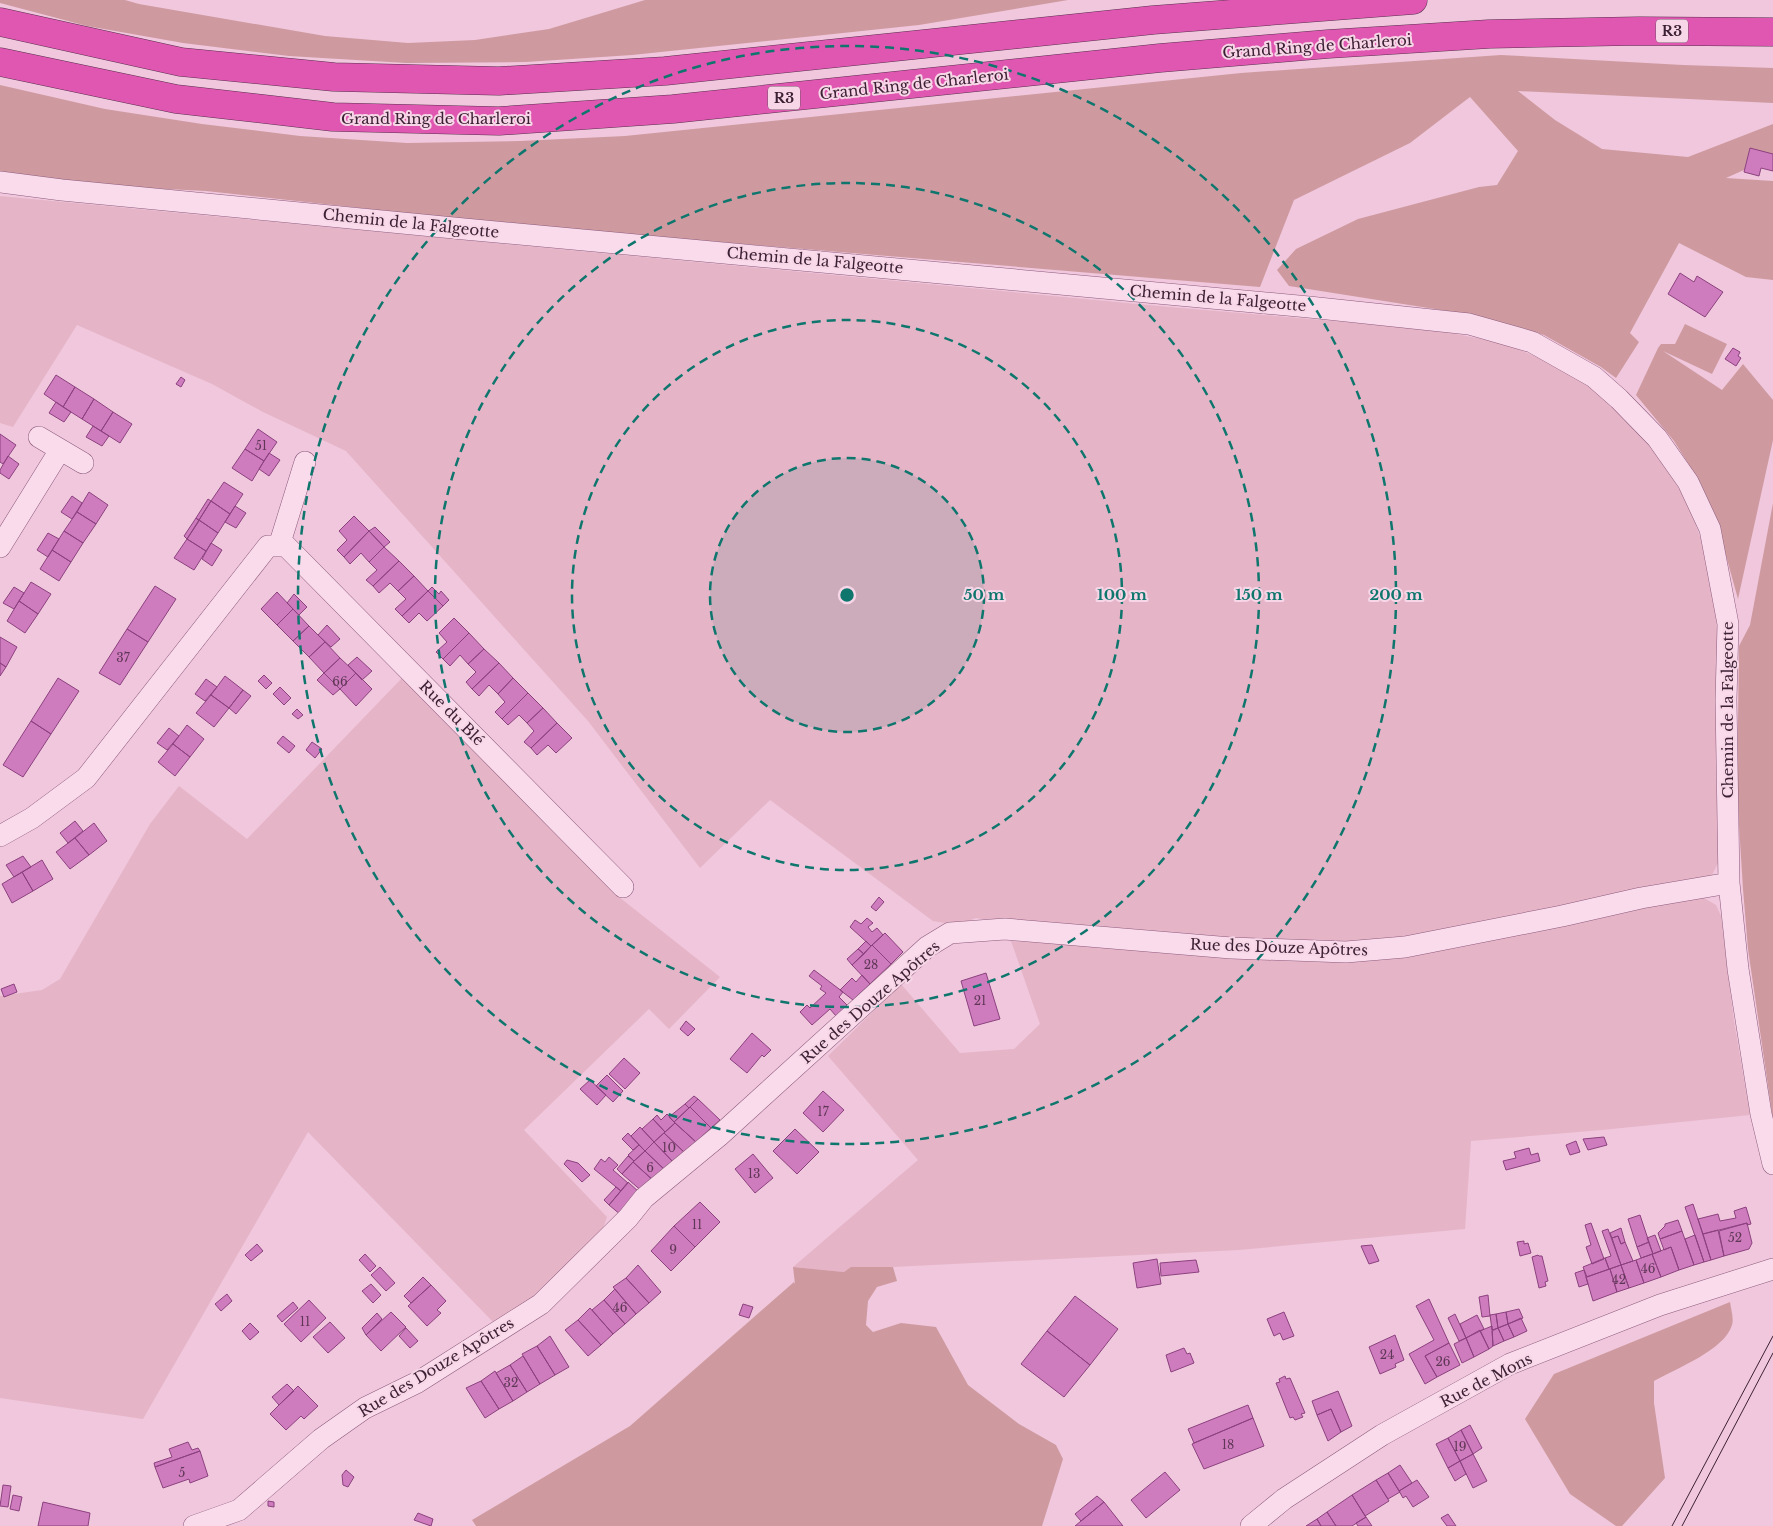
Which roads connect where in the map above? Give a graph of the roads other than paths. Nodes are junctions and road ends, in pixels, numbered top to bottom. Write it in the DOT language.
graph roads {
  1 [pos="1413,0"];
  2 [pos="0,22"];
  3 [pos="1773,32"];
  4 [pos="0,62"];
  5 [pos="0,182"];
  6 [pos="39,438"];
  7 [pos="60,450"];
  8 [pos="305,462"];
  9 [pos="83,463"];
  10 [pos="278,546"];
  11 [pos="0,547"];
  12 [pos="0,836"];
  13 [pos="1729,883"];
  14 [pos="623,888"];
  15 [pos="1773,1164"];
  16 [pos="1773,1269"];
  17 [pos="194,1526"];
  18 [pos="1251,1526"];
  1 -- 2 [label="highway"];
  3 -- 4 [label="highway, Grand Ring de Charleroi / R3"];
  5 -- 13 [label="street, Chemin de la Falgeotte"];
  6 -- 7 [label="street"];
  7 -- 9 [label="street"];
  7 -- 11 [label="street"];
  8 -- 10 [label="street"];
  10 -- 12 [label="street"];
  10 -- 14 [label="street, Rue du Blé"];
  13 -- 15 [label="street, Chemin de la Falgeotte"];
  13 -- 17 [label="street, Rue des Douze Apôtres"];
  16 -- 18 [label="street, Rue de Mons"];
}
